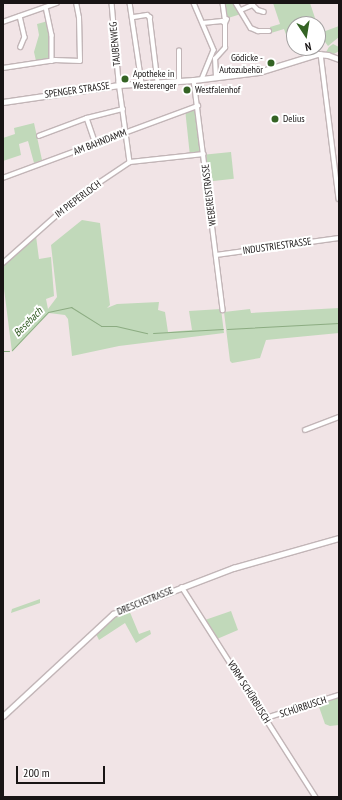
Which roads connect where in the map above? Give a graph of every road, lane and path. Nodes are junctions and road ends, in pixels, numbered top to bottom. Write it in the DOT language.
graph roads {
  1 [pos="57,3"];
  2 [pos="76,3"];
  3 [pos="112,3"];
  4 [pos="130,3"];
  5 [pos="194,3"];
  6 [pos="223,3"];
  7 [pos="236,3"];
  8 [pos="253,4"];
  9 [pos="46,7"];
  10 [pos="241,10"];
  11 [pos="264,12"];
  12 [pos="20,16"];
  13 [pos="134,17"];
  14 [pos="224,21"];
  15 [pos="3,22"];
  16 [pos="203,23"];
  17 [pos="269,31"];
  18 [pos="21,47"];
  19 [pos="179,51"];
  20 [pos="326,55"];
  21 [pos="310,56"];
  22 [pos="321,56"];
  23 [pos="338,57"];
  24 [pos="52,61"];
  25 [pos="3,68"];
  26 [pos="216,77"];
  27 [pos="199,79"];
  28 [pos="179,81"];
  29 [pos="158,82"];
  30 [pos="142,83"];
  31 [pos="120,85"];
  32 [pos="3,102"];
  33 [pos="198,106"];
  34 [pos="123,109"];
  35 [pos="87,118"];
  36 [pos="126,132"];
  37 [pos="38,136"];
  38 [pos="96,144"];
  39 [pos="204,154"];
  40 [pos="130,162"];
  41 [pos="334,162"];
  42 [pos="339,162"];
  43 [pos="3,178"];
  44 [pos="339,199"];
  45 [pos="339,238"];
  46 [pos="216,255"];
  47 [pos="4,261"];
  48 [pos="223,310"];
  49 [pos="339,416"];
  50 [pos="305,430"];
  51 [pos="339,538"];
  52 [pos="182,587"];
  53 [pos="339,695"];
  54 [pos="3,716"];
  55 [pos="266,718"];
  56 [pos="316,797"];
  1 -- 9 [label="street"];
  2 -- 24 [label="street"];
  3 -- 31 [label="street, TAUBENWEG"];
  4 -- 13 [label="street"];
  5 -- 16 [label="street"];
  6 -- 14 [label="street"];
  7 -- 10 [label="street"];
  8 -- 10 [label="street"];
  8 -- 11 [label="street"];
  9 -- 12 [label="street"];
  9 -- 24 [label="street"];
  10 -- 17 [label="street"];
  12 -- 15 [label="street"];
  12 -- 18 [label="street"];
  13 -- 29 [label="street"];
  13 -- 30 [label="street"];
  14 -- 16 [label="street"];
  14 -- 26 [label="street"];
  16 -- 27 [label="street"];
  19 -- 28 [label="street"];
  20 -- 23 [label="street"];
  21 -- 26 [label="street, SPENGER STRASSE"];
  22 -- 41 [label="street"];
  24 -- 25 [label="street"];
  26 -- 27 [label="street, SPENGER STRASSE"];
  27 -- 28 [label="street, SPENGER STRASSE"];
  27 -- 33 [label="street, WEBEREISTRASSE"];
  28 -- 29 [label="street, SPENGER STRASSE"];
  29 -- 30 [label="street, SPENGER STRASSE"];
  30 -- 31 [label="street, SPENGER STRASSE"];
  31 -- 32 [label="street, SPENGER STRASSE"];
  31 -- 34 [label="street, TAUBENWEG"];
  33 -- 36 [label="street, AM BAHNDAMM"];
  33 -- 39 [label="street, WEBEREISTRASSE"];
  34 -- 35 [label="street"];
  34 -- 36 [label="street, TAUBENWEG"];
  35 -- 37 [label="street"];
  35 -- 38 [label="street"];
  36 -- 38 [label="street, AM BAHNDAMM"];
  36 -- 40 [label="street, TAUBENWEG"];
  38 -- 43 [label="street, AM BAHNDAMM"];
  39 -- 40 [label="street, IM PIEPERLOCH"];
  39 -- 46 [label="street, WEBEREISTRASSE"];
  40 -- 47 [label="street, IM PIEPERLOCH"];
  41 -- 42 [label="street"];
  41 -- 44 [label="street"];
  45 -- 46 [label="street, INDUSTRIESTRASSE"];
  46 -- 48 [label="street, WEBEREISTRASSE"];
  49 -- 50 [label="street"];
  51 -- 52 [label="street, DRESCHSTRASSE"];
  52 -- 54 [label="street, DRESCHSTRASSE"];
  52 -- 55 [label="street, VORM SCHÜRBUSCH"];
  53 -- 55 [label="street, SCHÜRBUSCH"];
  55 -- 56 [label="street, VORM SCHÜRBUSCH"];
}
